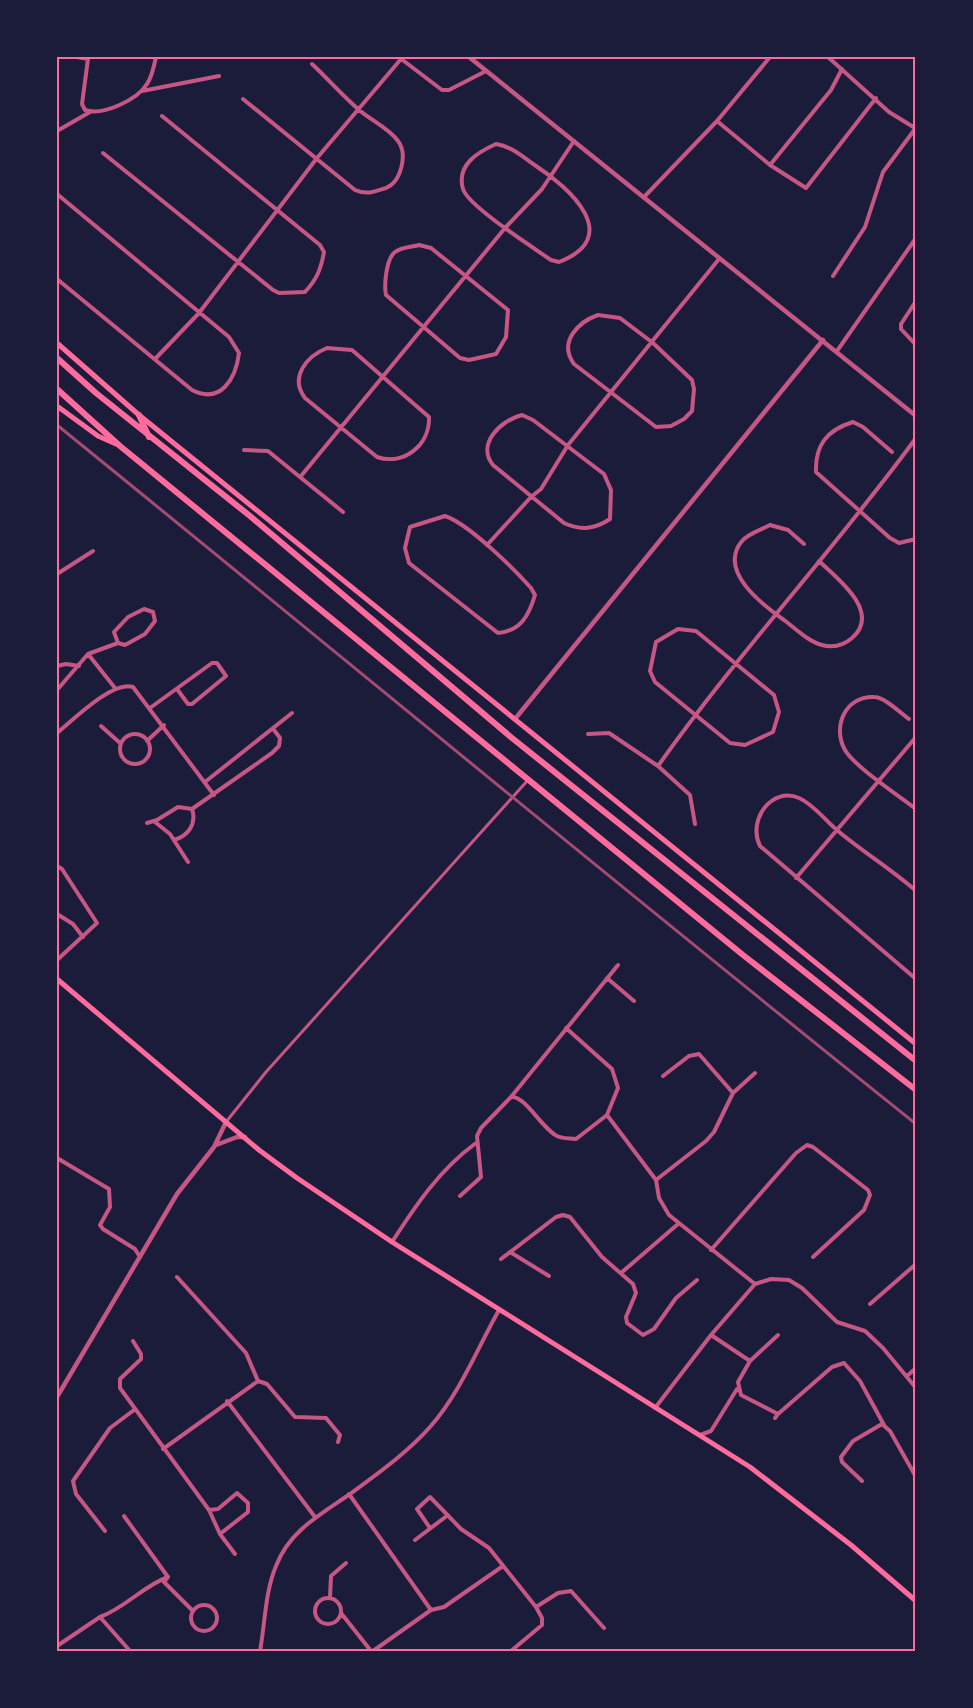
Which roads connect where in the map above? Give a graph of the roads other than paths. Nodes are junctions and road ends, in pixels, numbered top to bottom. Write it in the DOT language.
graph roads {
  1 [pos="77,57"];
  2 [pos="156,57"];
  3 [pos="469,57"];
  4 [pos="770,57"];
  5 [pos="828,57"];
  6 [pos="88,58"];
  7 [pos="400,58"];
  8 [pos="312,64"];
  9 [pos="842,69"];
  10 [pos="486,71"];
  11 [pos="219,76"];
  12 [pos="141,92"];
  13 [pos="876,98"];
  14 [pos="243,99"];
  15 [pos="358,109"];
  16 [pos="90,112"];
  17 [pos="162,116"];
  18 [pos="717,121"];
  19 [pos="916,129"];
  20 [pos="57,131"];
  21 [pos="574,141"];
  22 [pos="103,153"];
  23 [pos="317,158"];
  24 [pos="771,165"];
  25 [pos="549,175"];
  26 [pos="57,194"];
  27 [pos="645,196"];
  28 [pos="277,210"];
  29 [pos="506,228"];
  30 [pos="916,238"];
  31 [pos="719,259"];
  32 [pos="240,261"];
  33 [pos="832,276"];
  34 [pos="465,278"];
  35 [pos="57,279"];
  36 [pos="916,301"];
  37 [pos="199,313"];
  38 [pos="424,328"];
  39 [pos="823,340"];
  40 [pos="57,343"];
  41 [pos="653,343"];
  42 [pos="916,345"];
  43 [pos="837,351"];
  44 [pos="57,357"];
  45 [pos="156,358"];
  46 [pos="383,376"];
  47 [pos="57,389"];
  48 [pos="611,395"];
  49 [pos="57,406"];
  50 [pos="139,415"];
  51 [pos="916,416"];
  52 [pos="341,430"];
  53 [pos="149,438"];
  54 [pos="916,438"];
  55 [pos="568,445"];
  56 [pos="120,446"];
  57 [pos="244,450"];
  58 [pos="892,452"];
  59 [pos="301,476"];
  60 [pos="531,497"];
  61 [pos="343,512"];
  62 [pos="861,513"];
  63 [pos="916,539"];
  64 [pos="804,544"];
  65 [pos="487,545"];
  66 [pos="93,551"];
  67 [pos="819,561"];
  68 [pos="57,574"];
  69 [pos="775,613"];
  70 [pos="118,643"];
  71 [pos="88,654"];
  72 [pos="735,663"];
  73 [pos="57,666"];
  74 [pos="80,666"];
  75 [pos="115,688"];
  76 [pos="177,689"];
  77 [pos="57,690"];
  78 [pos="150,708"];
  79 [pos="292,713"];
  80 [pos="694,715"];
  81 [pos="515,719"];
  82 [pos="909,719"];
  83 [pos="164,725"];
  84 [pos="101,726"];
  85 [pos="274,729"];
  86 [pos="57,733"];
  87 [pos="588,734"];
  88 [pos="916,737"];
  89 [pos="147,741"];
  90 [pos="120,743"];
  91 [pos="658,766"];
  92 [pos="528,780"];
  93 [pos="880,780"];
  94 [pos="205,782"];
  95 [pos="214,795"];
  96 [pos="192,809"];
  97 [pos="916,809"];
  98 [pos="155,822"];
  99 [pos="147,823"];
  100 [pos="695,824"];
  101 [pos="838,831"];
  102 [pos="174,840"];
  103 [pos="188,862"];
  104 [pos="57,866"];
  105 [pos="796,878"];
  106 [pos="916,891"];
  107 [pos="57,914"];
  108 [pos="83,936"];
  109 [pos="57,960"];
  110 [pos="618,965"];
  111 [pos="608,978"];
  112 [pos="57,980"];
  113 [pos="916,980"];
  114 [pos="634,1001"];
  115 [pos="566,1028"];
  116 [pos="916,1044"];
  117 [pos="916,1061"];
  118 [pos="755,1073"];
  119 [pos="663,1076"];
  120 [pos="916,1090"];
  121 [pos="733,1093"];
  122 [pos="511,1097"];
  123 [pos="607,1115"];
  124 [pos="226,1122"];
  125 [pos="245,1137"];
  126 [pos="476,1142"];
  127 [pos="214,1147"];
  128 [pos="57,1158"];
  129 [pos="656,1180"];
  130 [pos="460,1196"];
  131 [pos="678,1224"];
  132 [pos="392,1242"];
  133 [pos="135,1249"];
  134 [pos="145,1249"];
  135 [pos="711,1250"];
  136 [pos="510,1252"];
  137 [pos="140,1257"];
  138 [pos="813,1257"];
  139 [pos="501,1258"];
  140 [pos="916,1264"];
  141 [pos="621,1273"];
  142 [pos="549,1276"];
  143 [pos="177,1277"];
  144 [pos="697,1280"];
  145 [pos="755,1284"];
  146 [pos="870,1304"];
  147 [pos="499,1310"];
  148 [pos="711,1335"];
  149 [pos="778,1335"];
  150 [pos="133,1341"];
  151 [pos="750,1361"];
  152 [pos="916,1368"];
  153 [pos="907,1376"];
  154 [pos="258,1381"];
  155 [pos="916,1388"];
  156 [pos="738,1389"];
  157 [pos="57,1397"];
  158 [pos="227,1401"];
  159 [pos="655,1407"];
  160 [pos="134,1410"];
  161 [pos="884,1425"];
  162 [pos="698,1436"];
  163 [pos="338,1442"];
  164 [pos="164,1449"];
  165 [pos="916,1468"];
  166 [pos="911,1471"];
  167 [pos="916,1477"];
  168 [pos="862,1481"];
  169 [pos="349,1494"];
  170 [pos="208,1509"];
  171 [pos="448,1515"];
  172 [pos="124,1516"];
  173 [pos="315,1517"];
  174 [pos="430,1528"];
  175 [pos="105,1531"];
  176 [pos="220,1534"];
  177 [pos="415,1540"];
  178 [pos="235,1554"];
  179 [pos="346,1563"];
  180 [pos="503,1566"];
  181 [pos="168,1577"];
  182 [pos="330,1597"];
  183 [pos="916,1601"];
  184 [pos="536,1607"];
  185 [pos="431,1610"];
  186 [pos="193,1611"];
  187 [pos="341,1613"];
  188 [pos="100,1617"];
  189 [pos="604,1628"];
  190 [pos="57,1646"];
  191 [pos="130,1651"];
  192 [pos="260,1651"];
  193 [pos="372,1651"];
  194 [pos="511,1651"];
  1 -- 6 [label="street"];
  2 -- 12 [label="street"];
  3 -- 10 [label="street"];
  4 -- 18 [label="street"];
  5 -- 9 [label="street"];
  6 -- 16 [label="street"];
  7 -- 10 [label="street"];
  7 -- 15 [label="street"];
  8 -- 15 [label="street"];
  9 -- 13 [label="street"];
  9 -- 24 [label="street"];
  10 -- 21 [label="street"];
  11 -- 12 [label="street"];
  12 -- 16 [label="street"];
  13 -- 19 [label="street"];
  13 -- 24 [label="street"];
  14 -- 23 [label="street"];
  15 -- 23 [label="street"];
  15 -- 23 [label="street"];
  16 -- 20 [label="street"];
  17 -- 28 [label="street"];
  18 -- 24 [label="street"];
  18 -- 27 [label="street"];
  19 -- 33 [label="street"];
  21 -- 25 [label="street"];
  21 -- 27 [label="street"];
  22 -- 32 [label="street"];
  23 -- 28 [label="street"];
  25 -- 29 [label="street"];
  25 -- 29 [label="street"];
  25 -- 29 [label="street"];
  26 -- 37 [label="street"];
  27 -- 31 [label="street"];
  28 -- 32 [label="street"];
  28 -- 32 [label="street"];
  29 -- 34 [label="street"];
  30 -- 43 [label="street"];
  31 -- 39 [label="street"];
  31 -- 41 [label="street"];
  32 -- 37 [label="street"];
  34 -- 38 [label="street"];
  34 -- 38 [label="street"];
  34 -- 38 [label="street"];
  35 -- 45 [label="street"];
  36 -- 42 [label="street"];
  37 -- 45 [label="street"];
  37 -- 45 [label="street"];
  38 -- 46 [label="street"];
  39 -- 43 [label="street"];
  39 -- 81 [label="street"];
  40 -- 50 [label="main road"];
  41 -- 48 [label="street"];
  41 -- 48 [label="street"];
  41 -- 48 [label="street"];
  43 -- 51 [label="street"];
  44 -- 53 [label="main road"];
  46 -- 52 [label="street"];
  46 -- 52 [label="street"];
  46 -- 52 [label="street"];
  47 -- 56 [label="main road"];
  48 -- 55 [label="street"];
  49 -- 56 [label="main road"];
  50 -- 53 [label="main road"];
  50 -- 81 [label="main road"];
  52 -- 59 [label="street"];
  53 -- 117 [label="main road"];
  54 -- 62 [label="street"];
  55 -- 60 [label="street"];
  55 -- 60 [label="street"];
  55 -- 60 [label="street"];
  56 -- 92 [label="main road"];
  57 -- 59 [label="street"];
  58 -- 62 [label="street"];
  59 -- 61 [label="street"];
  60 -- 65 [label="street"];
  62 -- 63 [label="street"];
  62 -- 67 [label="street"];
  64 -- 69 [label="street"];
  65 -- 65 [label="street"];
  66 -- 68 [label="street"];
  67 -- 69 [label="street"];
  67 -- 69 [label="street"];
  69 -- 72 [label="street"];
  70 -- 70 [label="street"];
  70 -- 71 [label="street"];
  71 -- 74 [label="street"];
  71 -- 75 [label="street"];
  72 -- 80 [label="street"];
  72 -- 80 [label="street"];
  72 -- 80 [label="street"];
  73 -- 74 [label="street"];
  74 -- 77 [label="street"];
  75 -- 78 [label="street"];
  75 -- 86 [label="street"];
  76 -- 76 [label="street"];
  76 -- 78 [label="street"];
  78 -- 83 [label="street"];
  79 -- 85 [label="street"];
  80 -- 91 [label="street"];
  81 -- 116 [label="main road"];
  82 -- 93 [label="street"];
  83 -- 89 [label="street"];
  83 -- 94 [label="street"];
  84 -- 90 [label="street"];
  85 -- 94 [label="street"];
  85 -- 95 [label="street"];
  87 -- 91 [label="street"];
  88 -- 93 [label="street"];
  89 -- 90 [label="street"];
  89 -- 90 [label="street"];
  91 -- 100 [label="street"];
  92 -- 120 [label="main road"];
  92 -- 124 [label="street"];
  93 -- 97 [label="street"];
  93 -- 101 [label="street"];
  94 -- 95 [label="street"];
  95 -- 96 [label="street"];
  96 -- 98 [label="street"];
  96 -- 102 [label="street"];
  98 -- 99 [label="street"];
  98 -- 102 [label="street"];
  101 -- 105 [label="street"];
  101 -- 105 [label="street"];
  101 -- 106 [label="street"];
  102 -- 103 [label="street"];
  104 -- 108 [label="street"];
  105 -- 113 [label="street"];
  107 -- 108 [label="street"];
  108 -- 109 [label="street"];
  110 -- 111 [label="street"];
  111 -- 114 [label="street"];
  111 -- 115 [label="street"];
  112 -- 124 [label="main road"];
  115 -- 122 [label="street"];
  115 -- 123 [label="street"];
  118 -- 121 [label="street"];
  119 -- 121 [label="street"];
  121 -- 129 [label="street"];
  122 -- 123 [label="street"];
  122 -- 126 [label="street"];
  123 -- 129 [label="street"];
  124 -- 125 [label="main road"];
  124 -- 127 [label="street"];
  125 -- 127 [label="street"];
  125 -- 132 [label="main road"];
  126 -- 130 [label="street"];
  126 -- 132 [label="street"];
  127 -- 134 [label="street"];
  128 -- 133 [label="street"];
  129 -- 131 [label="street"];
  131 -- 135 [label="street"];
  131 -- 141 [label="street"];
  132 -- 147 [label="main road"];
  133 -- 134 [label="street"];
  133 -- 137 [label="street"];
  134 -- 137 [label="street"];
  135 -- 138 [label="street"];
  135 -- 145 [label="street"];
  136 -- 139 [label="street"];
  136 -- 141 [label="street"];
  136 -- 142 [label="street"];
  137 -- 157 [label="street"];
  140 -- 146 [label="street"];
  141 -- 144 [label="street"];
  143 -- 154 [label="street"];
  145 -- 148 [label="street"];
  145 -- 153 [label="street"];
  147 -- 159 [label="main road"];
  147 -- 169 [label="street"];
  148 -- 151 [label="street"];
  148 -- 159 [label="street"];
  149 -- 151 [label="street"];
  150 -- 160 [label="street"];
  151 -- 156 [label="street"];
  152 -- 153 [label="street"];
  153 -- 155 [label="street"];
  154 -- 158 [label="street"];
  154 -- 163 [label="street"];
  156 -- 161 [label="street"];
  156 -- 162 [label="street"];
  158 -- 164 [label="street"];
  158 -- 173 [label="street"];
  159 -- 162 [label="main road"];
  160 -- 164 [label="street"];
  160 -- 175 [label="street"];
  161 -- 166 [label="street"];
  161 -- 168 [label="street"];
  162 -- 183 [label="main road"];
  164 -- 170 [label="street"];
  165 -- 166 [label="street"];
  166 -- 167 [label="street"];
  169 -- 173 [label="street"];
  169 -- 185 [label="street"];
  170 -- 176 [label="street"];
  170 -- 176 [label="street"];
  171 -- 174 [label="street"];
  171 -- 174 [label="street"];
  171 -- 180 [label="street"];
  172 -- 181 [label="street"];
  173 -- 192 [label="street"];
  174 -- 177 [label="street"];
  176 -- 178 [label="street"];
  179 -- 182 [label="street"];
  180 -- 184 [label="street"];
  180 -- 185 [label="street"];
  181 -- 186 [label="street"];
  181 -- 188 [label="street"];
  182 -- 187 [label="street"];
  182 -- 187 [label="street"];
  184 -- 189 [label="street"];
  184 -- 194 [label="street"];
  185 -- 193 [label="street"];
  186 -- 186 [label="street"];
  187 -- 193 [label="street"];
  188 -- 190 [label="street"];
  188 -- 191 [label="street"];
}
